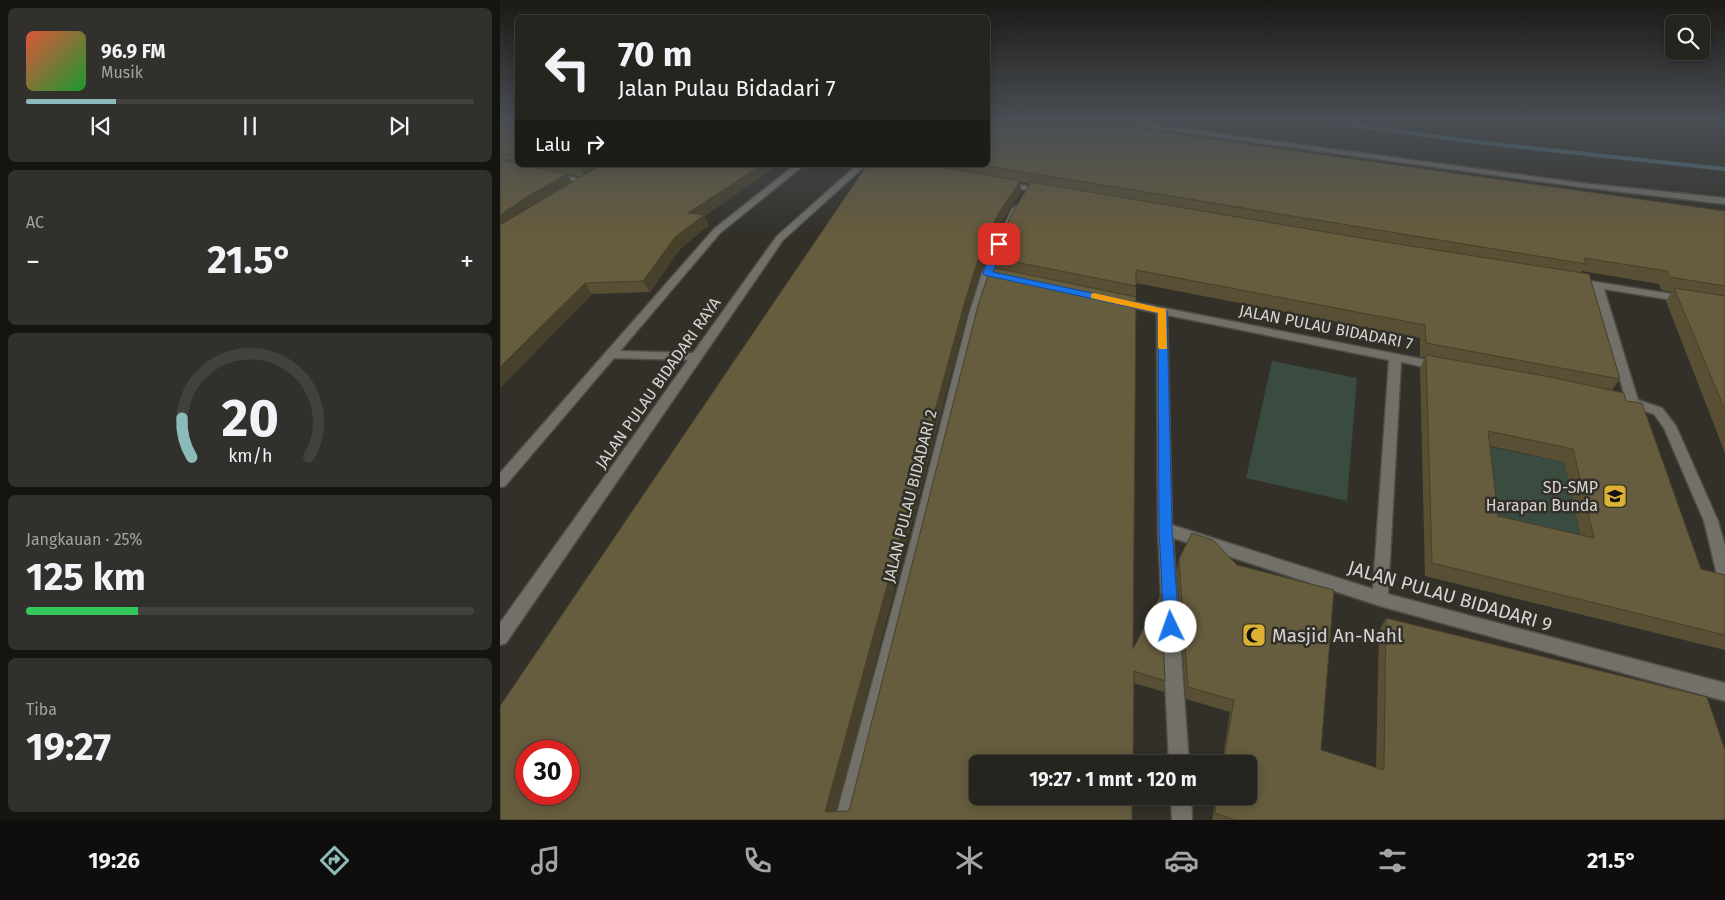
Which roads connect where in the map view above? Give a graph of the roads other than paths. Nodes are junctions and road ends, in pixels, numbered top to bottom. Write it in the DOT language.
graph roads {
  1 [pos="1397,159"];
  2 [pos="797,167"];
  3 [pos="860,167"];
  4 [pos="547,174"];
  5 [pos="992,182"];
  6 [pos="1029,188"];
  7 [pos="570,191"];
  8 [pos="1058,194"];
  9 [pos="1725,201"];
  10 [pos="1570,281"];
  11 [pos="1598,286"];
  12 [pos="1108,299"];
  13 [pos="1696,301"];
  14 [pos="1162,311"];
  15 [pos="611,354"];
  16 [pos="696,357"];
  17 [pos="1395,358"];
  18 [pos="1450,368"];
  19 [pos="1614,398"];
  20 [pos="1632,402"];
  21 [pos="500,482"];
  22 [pos="1165,529"];
  23 [pos="1725,575"];
  24 [pos="1380,599"];
  25 [pos="500,637"];
  26 [pos="1725,692"];
  27 [pos="1178,755"];
  28 [pos="1181,805"];
  29 [pos="845,820"];
  30 [pos="1182,820"];
  1 -- 9 [label="street"];
  2 -- 15 [label="street"];
  3 -- 16 [label="street, JALAN PULAU BIDADARI RAYA"];
  4 -- 7 [label="street"];
  5 -- 6 [label="street"];
  6 -- 8 [label="street"];
  6 -- 29 [label="street, JALAN PULAU BIDADARI 2"];
  10 -- 11 [label="street"];
  11 -- 13 [label="street"];
  11 -- 20 [label="street"];
  12 -- 14 [label="street, JALAN PULAU BIDADARI 7"];
  14 -- 17 [label="street, JALAN PULAU BIDADARI 7"];
  14 -- 22 [label="street"];
  15 -- 16 [label="street"];
  15 -- 21 [label="street"];
  16 -- 25 [label="street, JALAN PULAU BIDADARI RAYA"];
  17 -- 18 [label="street, JALAN PULAU BIDADARI 7"];
  17 -- 24 [label="street"];
  19 -- 20 [label="street"];
  20 -- 23 [label="street"];
  22 -- 24 [label="street, JALAN PULAU BIDADARI 9"];
  22 -- 27 [label="street"];
  24 -- 26 [label="street, JALAN PULAU BIDADARI 9"];
  28 -- 30 [label="street"];
}
